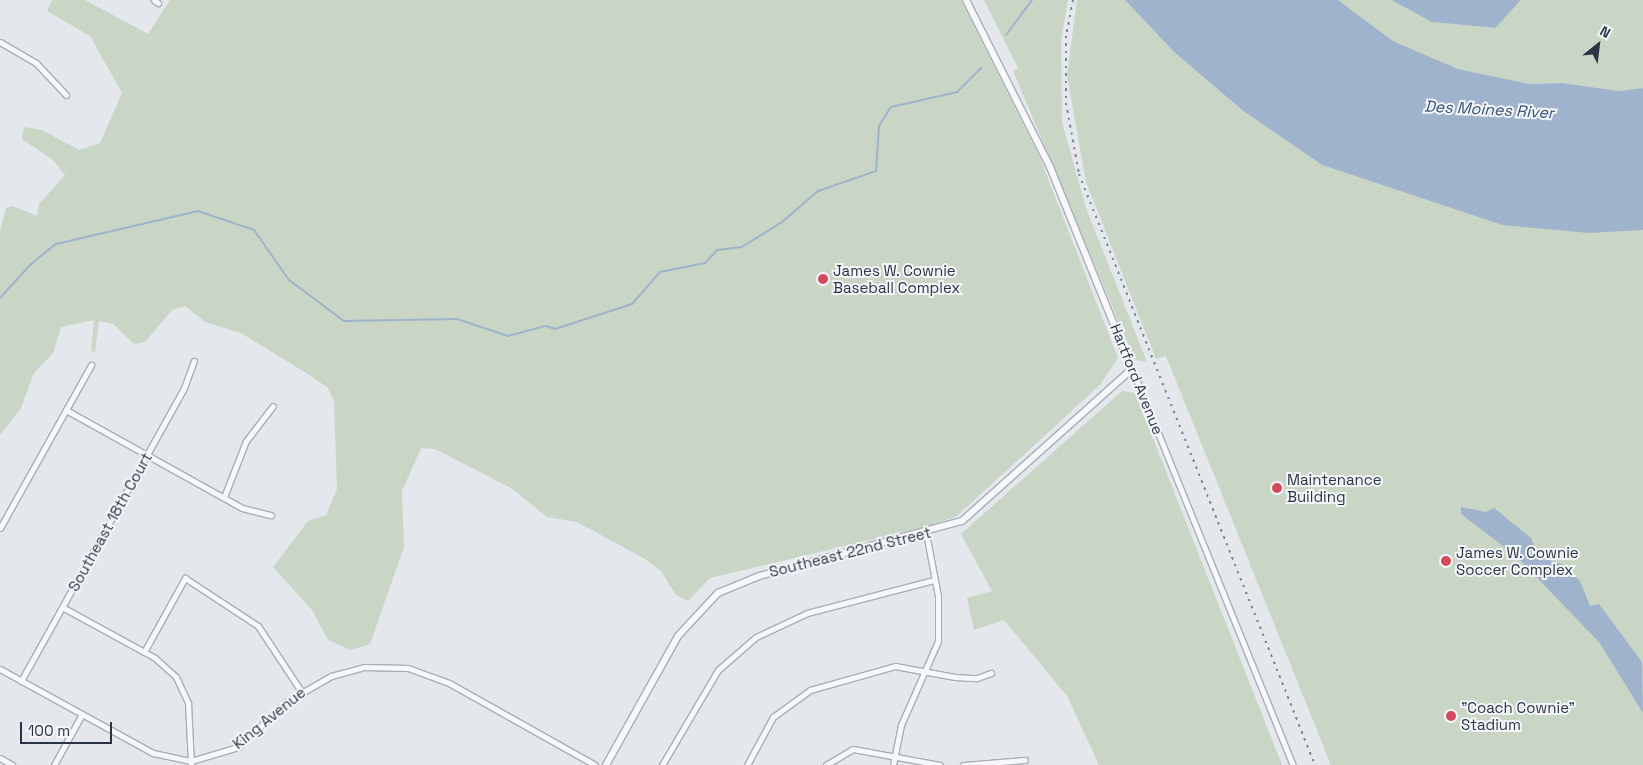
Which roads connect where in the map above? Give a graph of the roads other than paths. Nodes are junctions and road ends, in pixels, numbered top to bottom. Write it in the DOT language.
graph roads {
  1 [pos="966,0"];
  2 [pos="0,42"];
  3 [pos="66,95"];
  4 [pos="194,361"];
  5 [pos="91,365"];
  6 [pos="1132,369"];
  7 [pos="273,406"];
  8 [pos="66,410"];
  9 [pos="148,455"];
  10 [pos="224,497"];
  11 [pos="271,515"];
  12 [pos="0,528"];
  13 [pos="926,533"];
  14 [pos="934,580"];
  15 [pos="62,607"];
  16 [pos="144,652"];
  17 [pos="0,669"];
  18 [pos="928,671"];
  19 [pos="991,672"];
  20 [pos="21,681"];
  21 [pos="301,691"];
  22 [pos="82,714"];
  23 [pos="894,755"];
  24 [pos="0,758"];
  25 [pos="1025,760"];
  26 [pos="191,763"];
  27 [pos="12,765"];
  28 [pos="54,765"];
  29 [pos="595,765"];
  30 [pos="606,765"];
  31 [pos="662,765"];
  32 [pos="747,765"];
  33 [pos="826,765"];
  34 [pos="893,765"];
  35 [pos="940,765"];
  36 [pos="963,765"];
  37 [pos="1293,765"];
  1 -- 6 [label="street, Hartford Avenue"];
  2 -- 3 [label="street"];
  4 -- 9 [label="street, Southeast 18th Court"];
  5 -- 8 [label="street"];
  6 -- 13 [label="street, Southeast 22nd Street"];
  6 -- 37 [label="street, Hartford Avenue"];
  7 -- 10 [label="street"];
  8 -- 9 [label="street"];
  8 -- 12 [label="street"];
  9 -- 10 [label="street"];
  9 -- 15 [label="street, Southeast 18th Court"];
  10 -- 11 [label="street"];
  13 -- 14 [label="street"];
  13 -- 30 [label="street, Southeast 22nd Street"];
  14 -- 18 [label="street"];
  14 -- 31 [label="street"];
  15 -- 16 [label="street"];
  15 -- 20 [label="street, Southeast 18th Court"];
  16 -- 21 [label="street"];
  16 -- 26 [label="street"];
  17 -- 20 [label="street, King Avenue"];
  18 -- 19 [label="street"];
  18 -- 23 [label="street"];
  18 -- 32 [label="street"];
  20 -- 22 [label="street, King Avenue"];
  21 -- 26 [label="street, King Avenue"];
  21 -- 29 [label="street, King Avenue"];
  22 -- 26 [label="street, King Avenue"];
  22 -- 28 [label="street"];
  23 -- 33 [label="street"];
  23 -- 34 [label="street"];
  23 -- 35 [label="street"];
  24 -- 27 [label="street"];
  25 -- 36 [label="street"];
}
